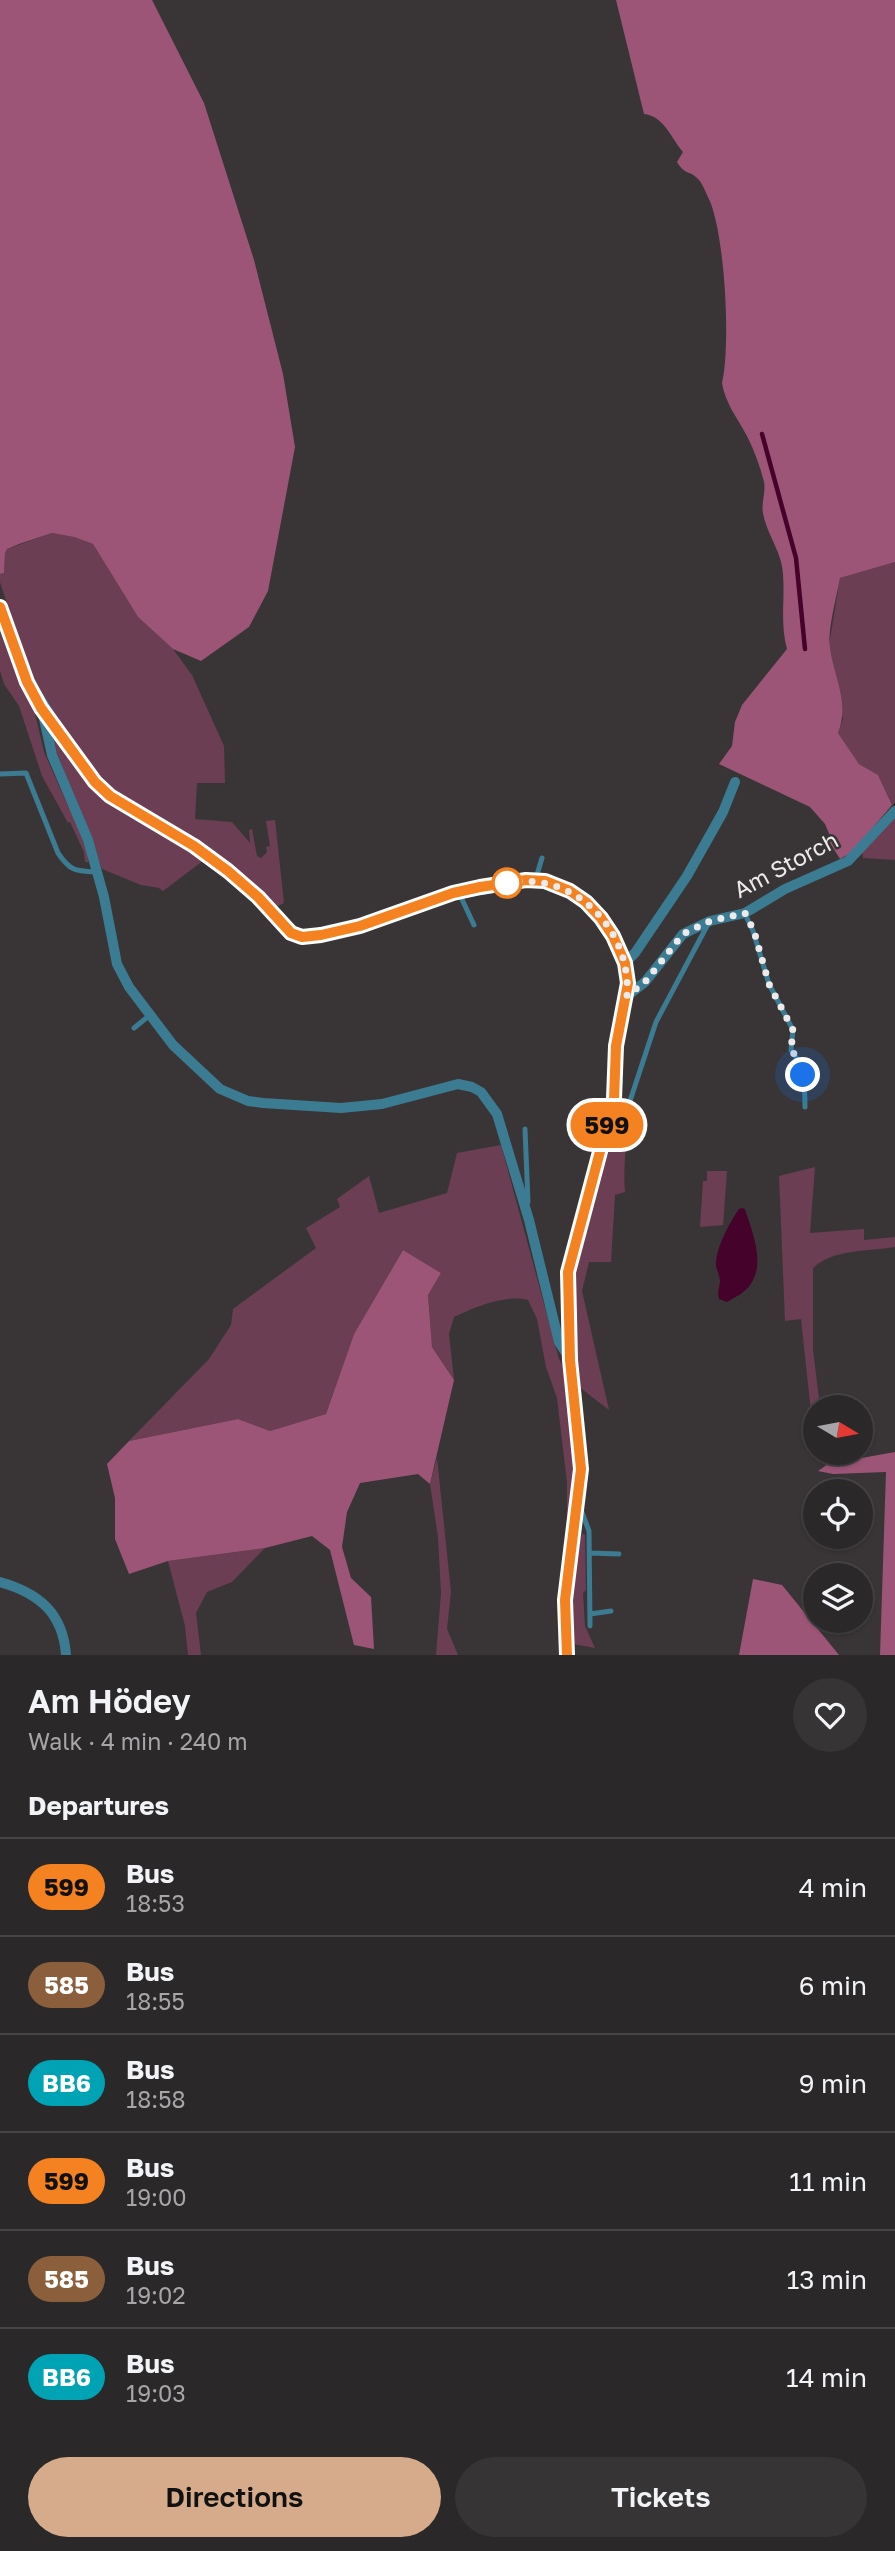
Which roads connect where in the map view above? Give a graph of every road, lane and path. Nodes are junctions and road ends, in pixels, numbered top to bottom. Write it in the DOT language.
graph roads {
  1 [pos="0,607"];
  2 [pos="41,708"];
  3 [pos="0,774"];
  4 [pos="735,782"];
  5 [pos="895,811"];
  6 [pos="542,858"];
  7 [pos="97,872"];
  8 [pos="535,881"];
  9 [pos="459,892"];
  10 [pos="745,913"];
  11 [pos="710,921"];
  12 [pos="474,925"];
  13 [pos="625,963"];
  14 [pos="627,996"];
  15 [pos="150,1015"];
  16 [pos="134,1028"];
  17 [pos="805,1107"];
  18 [pos="525,1129"];
  19 [pos="606,1130"];
  20 [pos="528,1220"];
  21 [pos="570,1360"];
  22 [pos="578,1501"];
  23 [pos="589,1553"];
  24 [pos="619,1554"];
  25 [pos="0,1583"];
  26 [pos="611,1611"];
  27 [pos="590,1614"];
  28 [pos="590,1626"];
  29 [pos="66,1655"];
  30 [pos="567,1655"];
  1 -- 2 [label="street"];
  2 -- 7 [label="street"];
  2 -- 9 [label="street"];
  3 -- 7 [label="lane"];
  4 -- 13 [label="street"];
  5 -- 10 [label="street, Am Storch"];
  6 -- 8 [label="lane"];
  7 -- 15 [label="street"];
  8 -- 9 [label="street"];
  8 -- 13 [label="street"];
  9 -- 12 [label="lane"];
  10 -- 11 [label="street, Am Storch"];
  10 -- 17 [label="lane"];
  11 -- 14 [label="street, Am Storch"];
  11 -- 19 [label="lane"];
  13 -- 14 [label="street"];
  14 -- 19 [label="street"];
  15 -- 16 [label="lane"];
  15 -- 20 [label="street"];
  18 -- 20 [label="lane"];
  19 -- 21 [label="street"];
  20 -- 21 [label="street"];
  21 -- 22 [label="street"];
  22 -- 23 [label="lane"];
  22 -- 30 [label="street"];
  23 -- 24 [label="lane"];
  23 -- 27 [label="lane"];
  25 -- 29 [label="street"];
  26 -- 27 [label="lane"];
  27 -- 28 [label="lane"];
}
